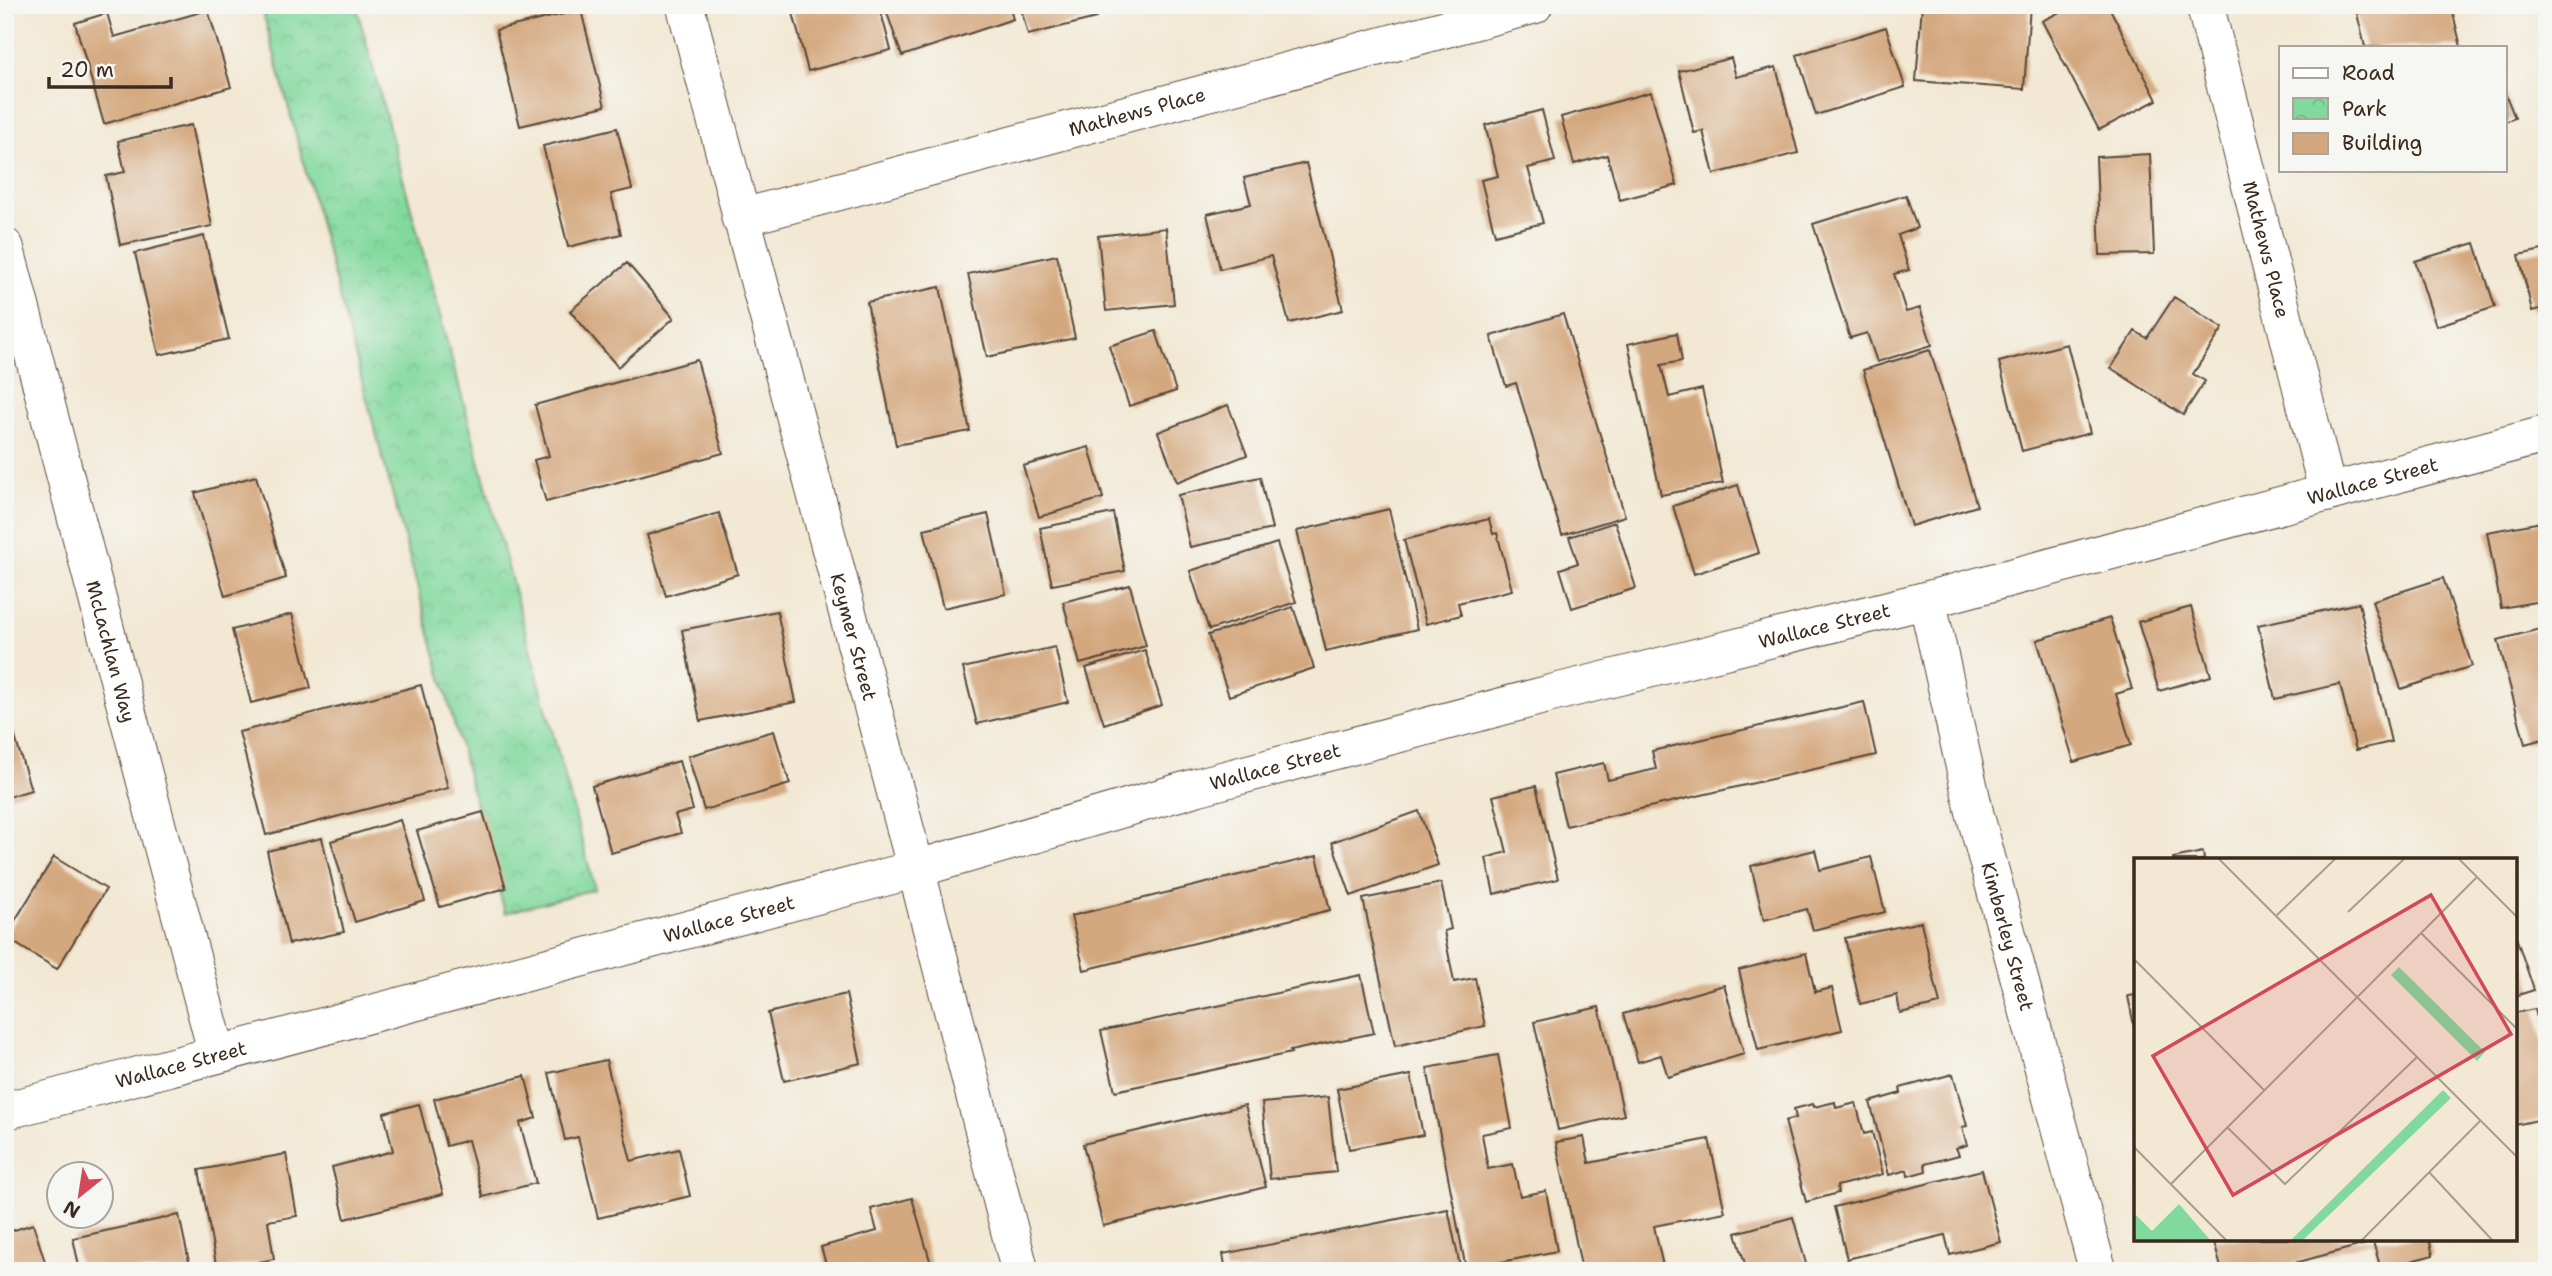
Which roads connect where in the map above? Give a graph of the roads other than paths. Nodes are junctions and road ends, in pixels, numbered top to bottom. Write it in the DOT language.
graph roads {
  1 [pos="685,5"];
  2 [pos="1534,5"];
  3 [pos="2205,5"];
  4 [pos="740,218"];
  5 [pos="5,247"];
  6 [pos="2547,434"];
  7 [pos="2328,493"];
  8 [pos="1927,600"];
  9 [pos="916,869"];
  10 [pos="217,1054"];
  11 [pos="5,1111"];
  12 [pos="1020,1271"];
  13 [pos="2098,1271"];
  1 -- 4 [label="street, Keymer Street"];
  2 -- 4 [label="street, Mathews Place"];
  3 -- 7 [label="street, Mathews Place"];
  4 -- 9 [label="street, Keymer Street"];
  5 -- 10 [label="street, McLachlan Way"];
  6 -- 7 [label="street, Wallace Street"];
  7 -- 8 [label="street, Wallace Street"];
  8 -- 9 [label="street, Wallace Street"];
  8 -- 13 [label="street, Kimberley Street"];
  9 -- 10 [label="street, Wallace Street"];
  9 -- 12 [label="street, Keymer Street"];
  10 -- 11 [label="street, Wallace Street"];
}
